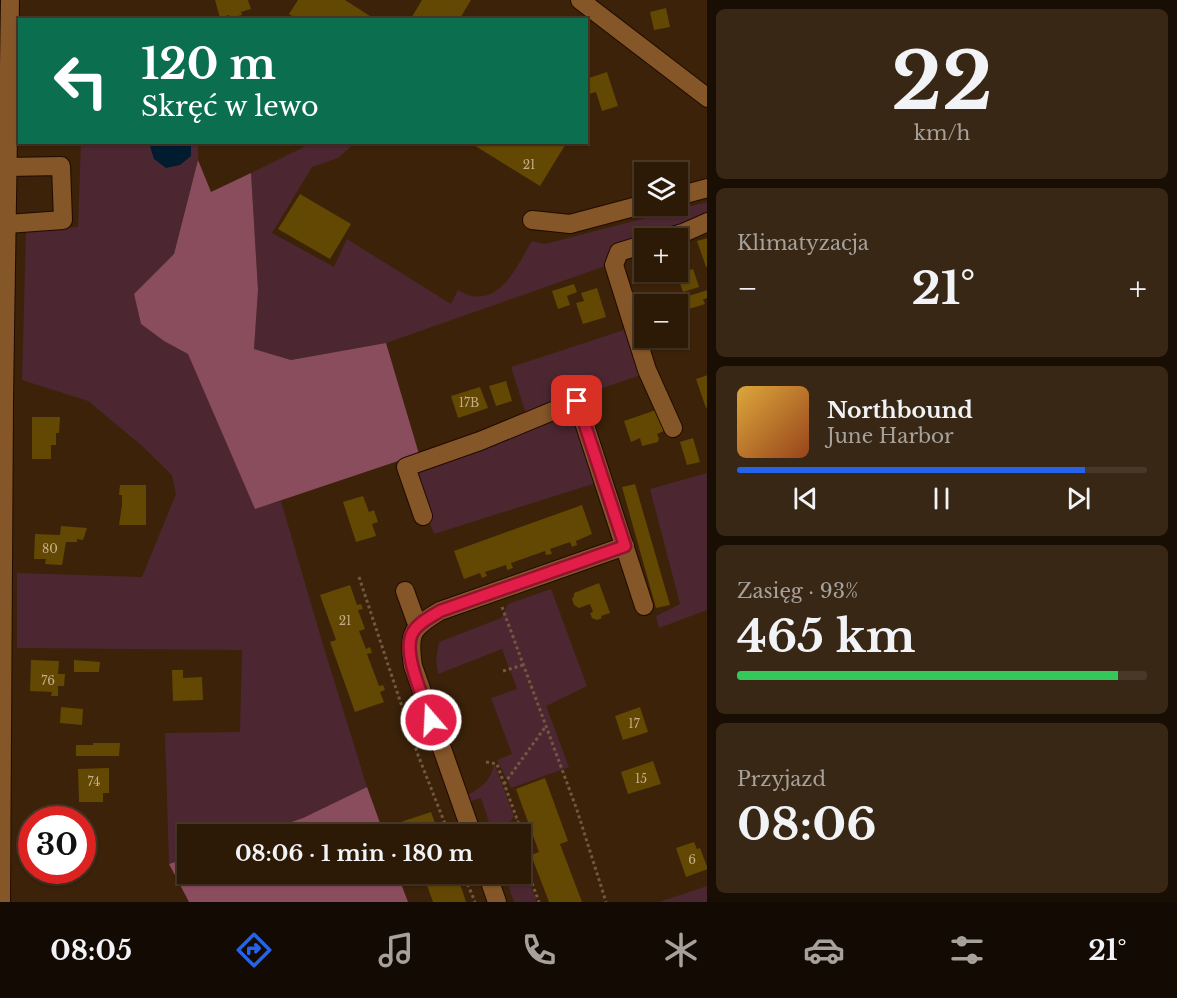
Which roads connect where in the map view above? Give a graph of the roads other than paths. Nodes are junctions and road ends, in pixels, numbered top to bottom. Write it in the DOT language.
graph roads {
  1 [pos="10,0"];
  2 [pos="580,0"];
  3 [pos="707,97"];
  4 [pos="7,166"];
  5 [pos="707,188"];
  6 [pos="688,193"];
  7 [pos="634,207"];
  8 [pos="532,220"];
  9 [pos="707,222"];
  10 [pos="7,224"];
  11 [pos="688,231"];
  12 [pos="634,247"];
  13 [pos="674,428"];
  14 [pos="423,516"];
  15 [pos="625,546"];
  16 [pos="405,591"];
  17 [pos="644,606"];
  18 [pos="418,627"];
  19 [pos="1,672"];
  20 [pos="468,824"];
  21 [pos="491,884"];
  22 [pos="1,902"];
  23 [pos="497,902"];
  1 -- 4 [label="street"];
  2 -- 3 [label="street"];
  4 -- 10 [label="street"];
  4 -- 10 [label="street"];
  5 -- 6 [label="street"];
  7 -- 8 [label="street"];
  9 -- 11 [label="street"];
  10 -- 19 [label="street"];
  12 -- 13 [label="street"];
  14 -- 15 [label="street"];
  15 -- 17 [label="street"];
  15 -- 18 [label="street"];
  16 -- 18 [label="street"];
  18 -- 20 [label="street"];
  19 -- 22 [label="street"];
  21 -- 23 [label="street"];
}
